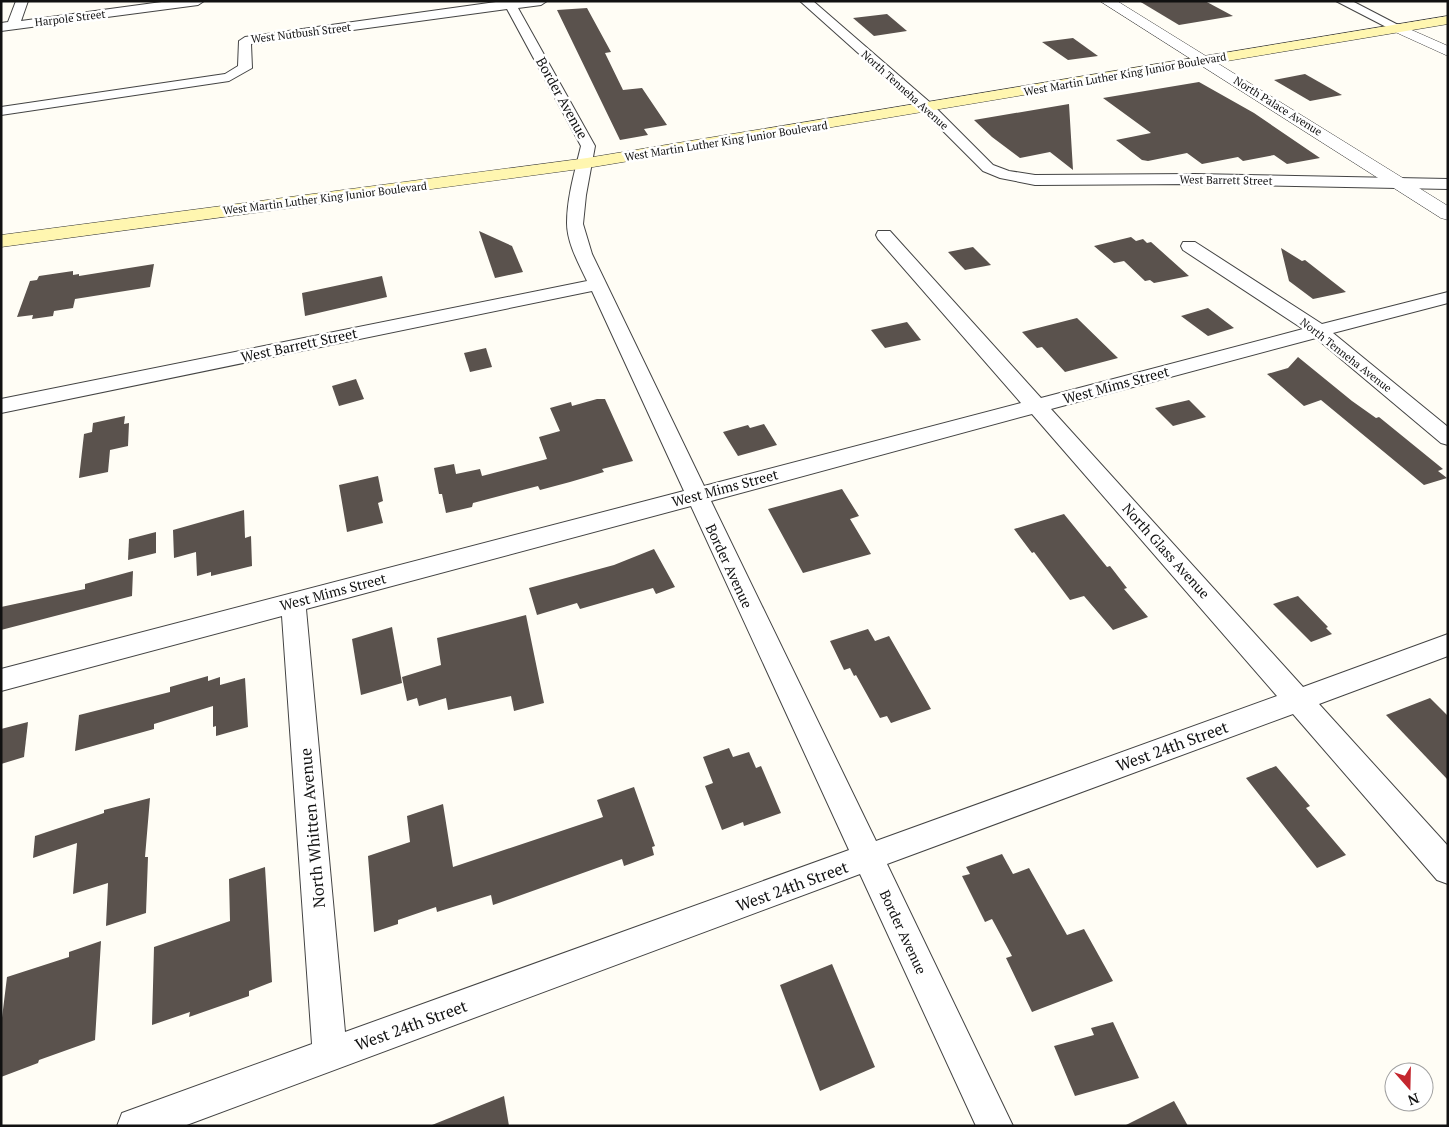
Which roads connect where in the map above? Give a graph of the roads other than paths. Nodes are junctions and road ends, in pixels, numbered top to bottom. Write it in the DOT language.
graph roads {
  1 [pos="22,1"];
  2 [pos="198,1"];
  3 [pos="541,1"];
  4 [pos="806,1"];
  5 [pos="1107,1"];
  6 [pos="1342,1"];
  7 [pos="510,3"];
  8 [pos="1448,20"];
  9 [pos="7,26"];
  10 [pos="1398,28"];
  11 [pos="1448,52"];
  12 [pos="1204,60"];
  13 [pos="928,108"];
  14 [pos="1,111"];
  15 [pos="587,163"];
  16 [pos="1005,175"];
  17 [pos="1400,182"];
  18 [pos="1448,184"];
  19 [pos="1448,214"];
  20 [pos="884,235"];
  21 [pos="1,242"];
  22 [pos="1189,246"];
  23 [pos="596,285"];
  24 [pos="1448,297"];
  25 [pos="1319,331"];
  26 [pos="1,406"];
  27 [pos="1037,406"];
  28 [pos="1448,438"];
  29 [pos="696,496"];
  30 [pos="293,602"];
  31 [pos="1448,645"];
  32 [pos="1,680"];
  33 [pos="1299,700"];
  34 [pos="868,858"];
  35 [pos="1448,869"];
  36 [pos="330,1054"];
  37 [pos="136,1126"];
  38 [pos="995,1126"];
  1 -- 9 [label="street"];
  2 -- 9 [label="street, Harpole Street"];
  3 -- 7 [label="street, West Nutbush Street"];
  4 -- 13 [label="street, North Tenneha Avenue"];
  5 -- 12 [label="street, North Palace Avenue"];
  6 -- 10 [label="street"];
  7 -- 14 [label="street, West Nutbush Street"];
  7 -- 15 [label="street, Border Avenue"];
  8 -- 10 [label="main road, West Martin Luther King Junior Boulevard"];
  10 -- 11 [label="street"];
  10 -- 12 [label="main road, West Martin Luther King Junior Boulevard"];
  12 -- 13 [label="main road, West Martin Luther King Junior Boulevard"];
  12 -- 17 [label="street, North Palace Avenue"];
  13 -- 15 [label="main road, West Martin Luther King Junior Boulevard"];
  13 -- 16 [label="street, North Tenneha Avenue"];
  15 -- 21 [label="main road, West Martin Luther King Junior Boulevard"];
  15 -- 23 [label="street, Border Avenue"];
  16 -- 17 [label="street, West Barrett Street"];
  17 -- 18 [label="street, West Barrett Street"];
  17 -- 19 [label="street, North Palace Avenue"];
  20 -- 27 [label="street, North Glass Avenue"];
  22 -- 25 [label="street, North Tenneha Avenue"];
  23 -- 26 [label="street, West Barrett Street"];
  23 -- 29 [label="street, Border Avenue"];
  24 -- 25 [label="street, West Mims Street"];
  25 -- 27 [label="street, West Mims Street"];
  25 -- 28 [label="street, North Tenneha Avenue"];
  27 -- 29 [label="street, West Mims Street"];
  27 -- 33 [label="street, North Glass Avenue"];
  29 -- 30 [label="street, West Mims Street"];
  29 -- 34 [label="street, Border Avenue"];
  30 -- 32 [label="street, West Mims Street"];
  30 -- 36 [label="street, North Whitten Avenue"];
  31 -- 33 [label="street, West 24th Street"];
  33 -- 34 [label="street, West 24th Street"];
  33 -- 35 [label="street, North Glass Avenue"];
  34 -- 36 [label="street, West 24th Street"];
  34 -- 38 [label="street, Border Avenue"];
  36 -- 37 [label="street, West 24th Street"];
}
